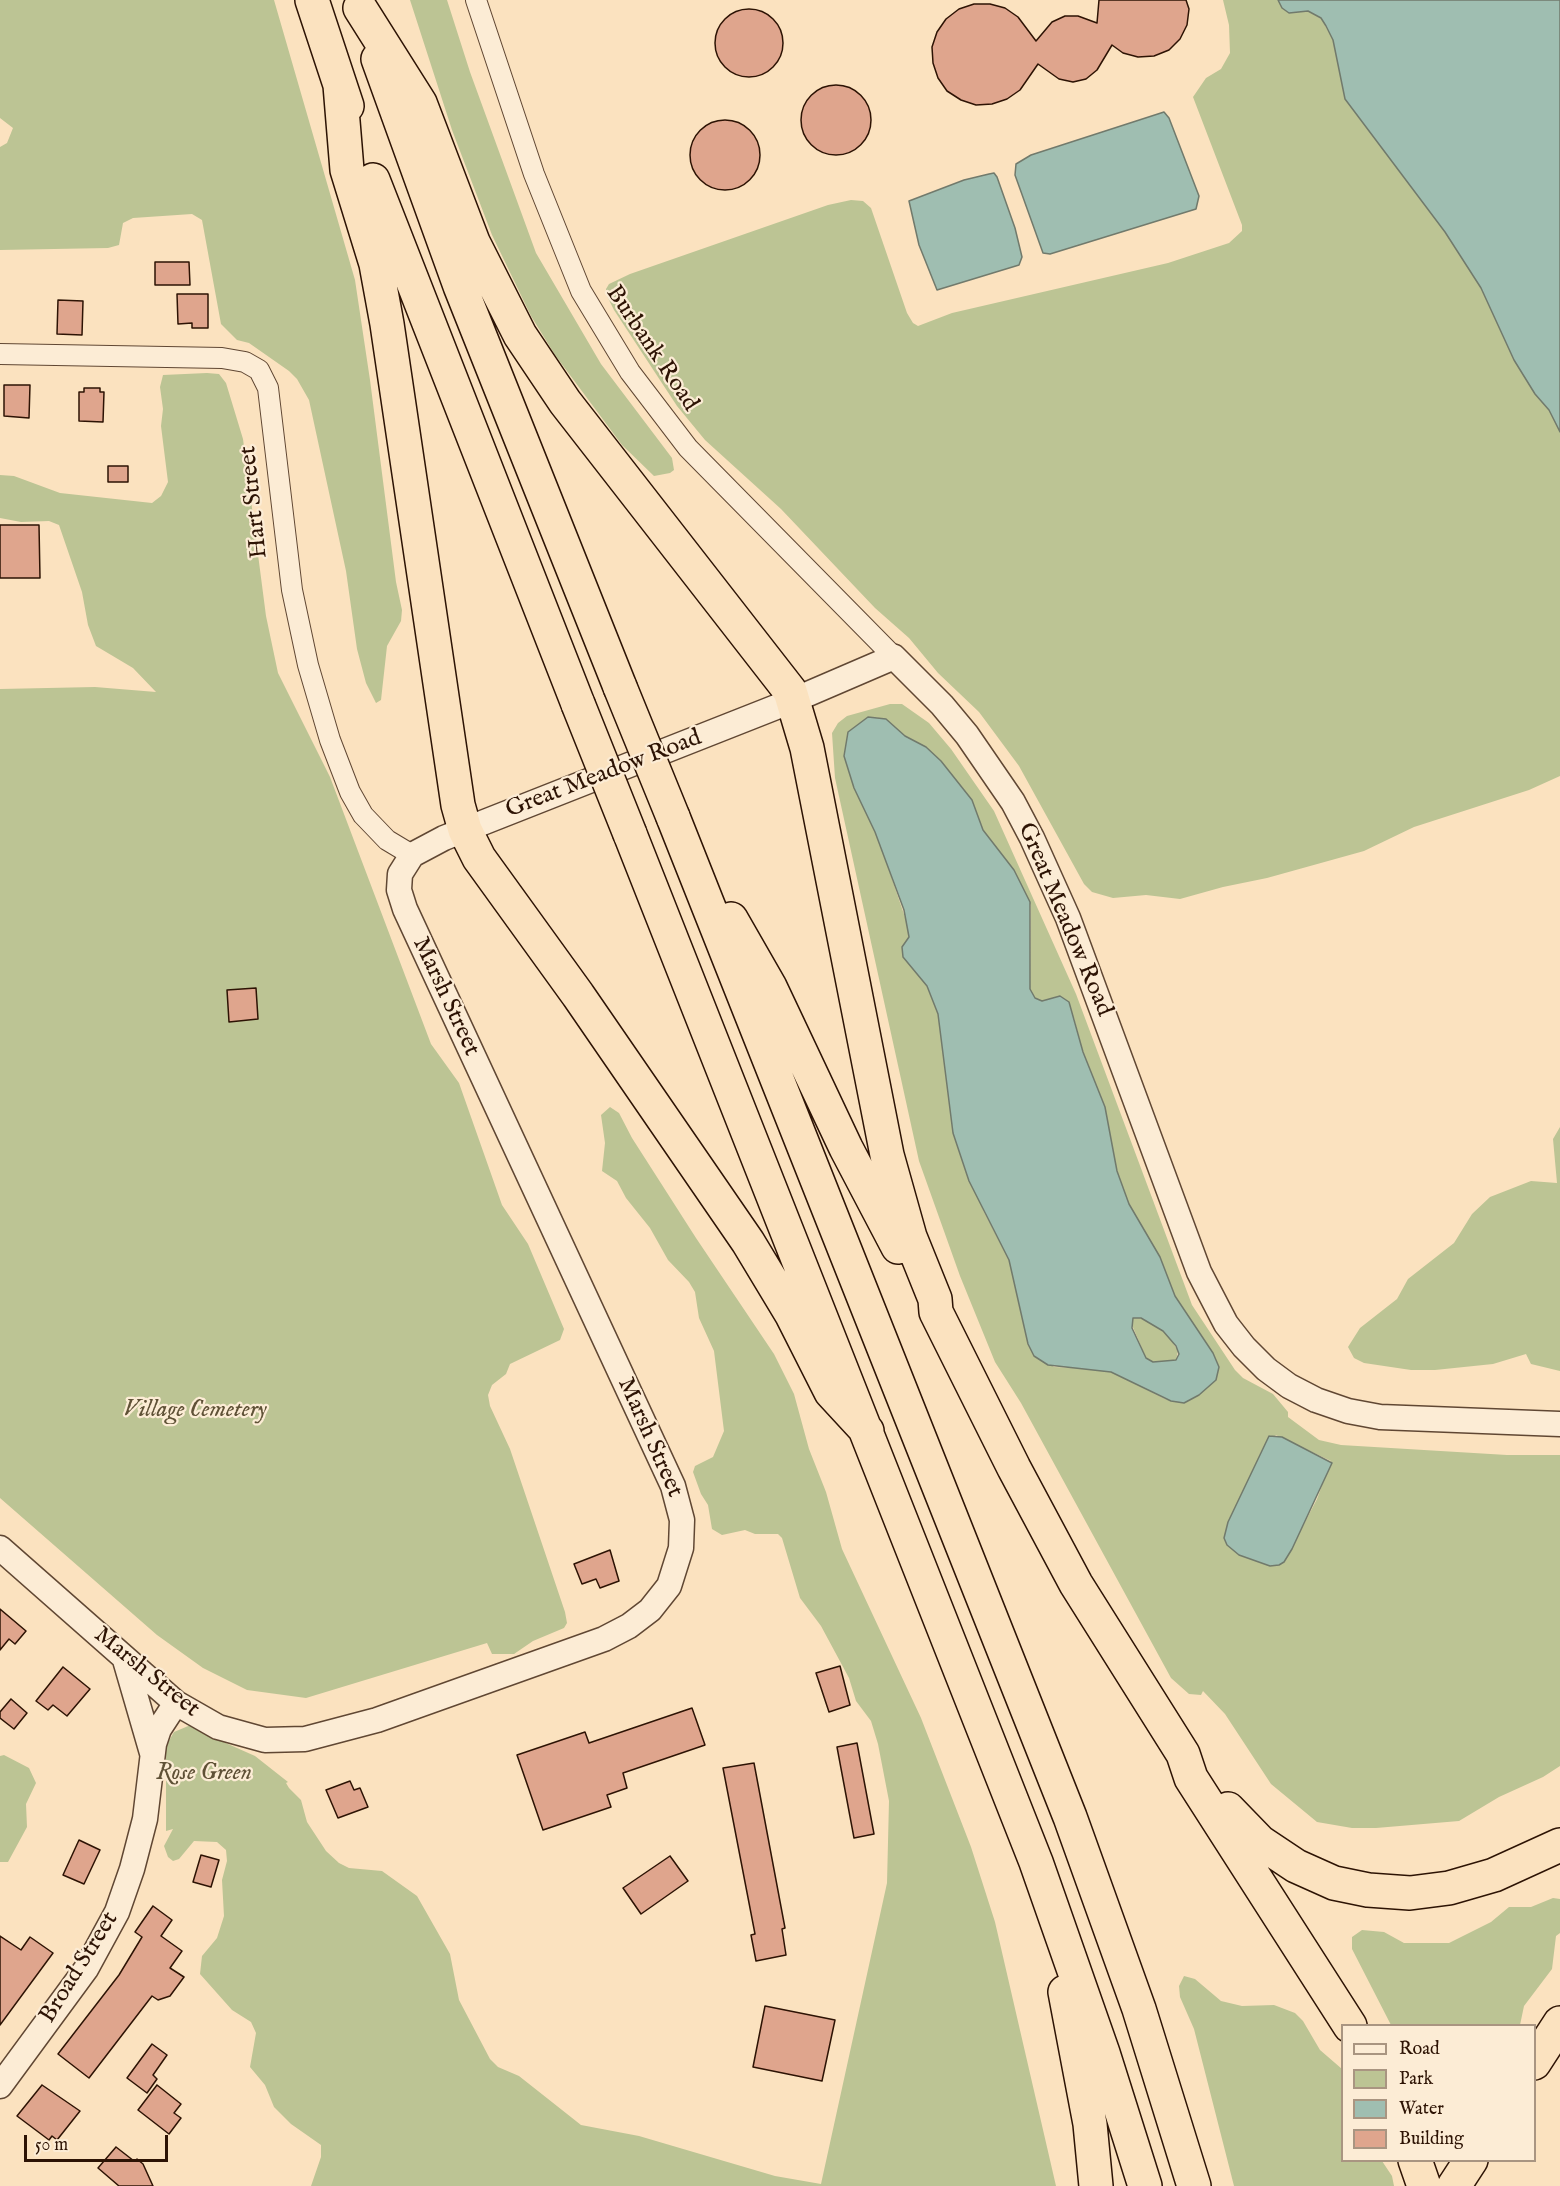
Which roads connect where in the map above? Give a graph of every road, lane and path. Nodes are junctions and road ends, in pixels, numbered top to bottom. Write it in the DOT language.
graph roads {
  1 [pos="312,0"];
  2 [pos="476,0"];
  3 [pos="359,4"];
  4 [pos="340,85"];
  5 [pos="0,354"];
  6 [pos="894,657"];
  7 [pos="794,700"];
  8 [pos="465,830"];
  9 [pos="412,855"];
  10 [pos="697,877"];
  11 [pos="936,1312"];
  12 [pos="1560,1424"];
  13 [pos="867,1431"];
  14 [pos="0,1548"];
  15 [pos="126,1660"];
  16 [pos="176,1703"];
  17 [pos="1183,1754"];
  18 [pos="152,1761"];
  19 [pos="1560,1845"];
  20 [pos="1058,1924"];
  21 [pos="1349,2024"];
  22 [pos="1560,2024"];
  23 [pos="1536,2060"];
  24 [pos="0,2086"];
  25 [pos="1416,2162"];
  26 [pos="1096,2186"];
  27 [pos="1145,2186"];
  28 [pos="1194,2186"];
  29 [pos="1424,2186"];
  1 -- 4 [label="highway"];
  2 -- 6 [label="street, Burbank Road"];
  3 -- 7 [label="highway"];
  3 -- 10 [label="highway, bridge"];
  4 -- 8 [label="highway"];
  4 -- 13 [label="highway, bridge"];
  5 -- 9 [label="street, Hart Street"];
  6 -- 7 [label="street, Great Meadow Road"];
  6 -- 12 [label="street, Great Meadow Road"];
  7 -- 8 [label="street, Great Meadow Road"];
  7 -- 11 [label="highway"];
  8 -- 9 [label="street, Great Meadow Road"];
  8 -- 13 [label="highway"];
  9 -- 16 [label="street, Marsh Street"];
  10 -- 11 [label="highway"];
  10 -- 28 [label="highway"];
  11 -- 17 [label="highway"];
  13 -- 20 [label="highway"];
  14 -- 15 [label="street, Marsh Street"];
  15 -- 16 [label="street, Marsh Street"];
  15 -- 18 [label="street"];
  16 -- 18 [label="street, Broad Street"];
  17 -- 19 [label="highway"];
  17 -- 21 [label="highway"];
  18 -- 24 [label="street, Broad Street"];
  20 -- 26 [label="highway"];
  20 -- 27 [label="highway"];
  22 -- 23 [label="highway"];
  25 -- 29 [label="highway"];
}
